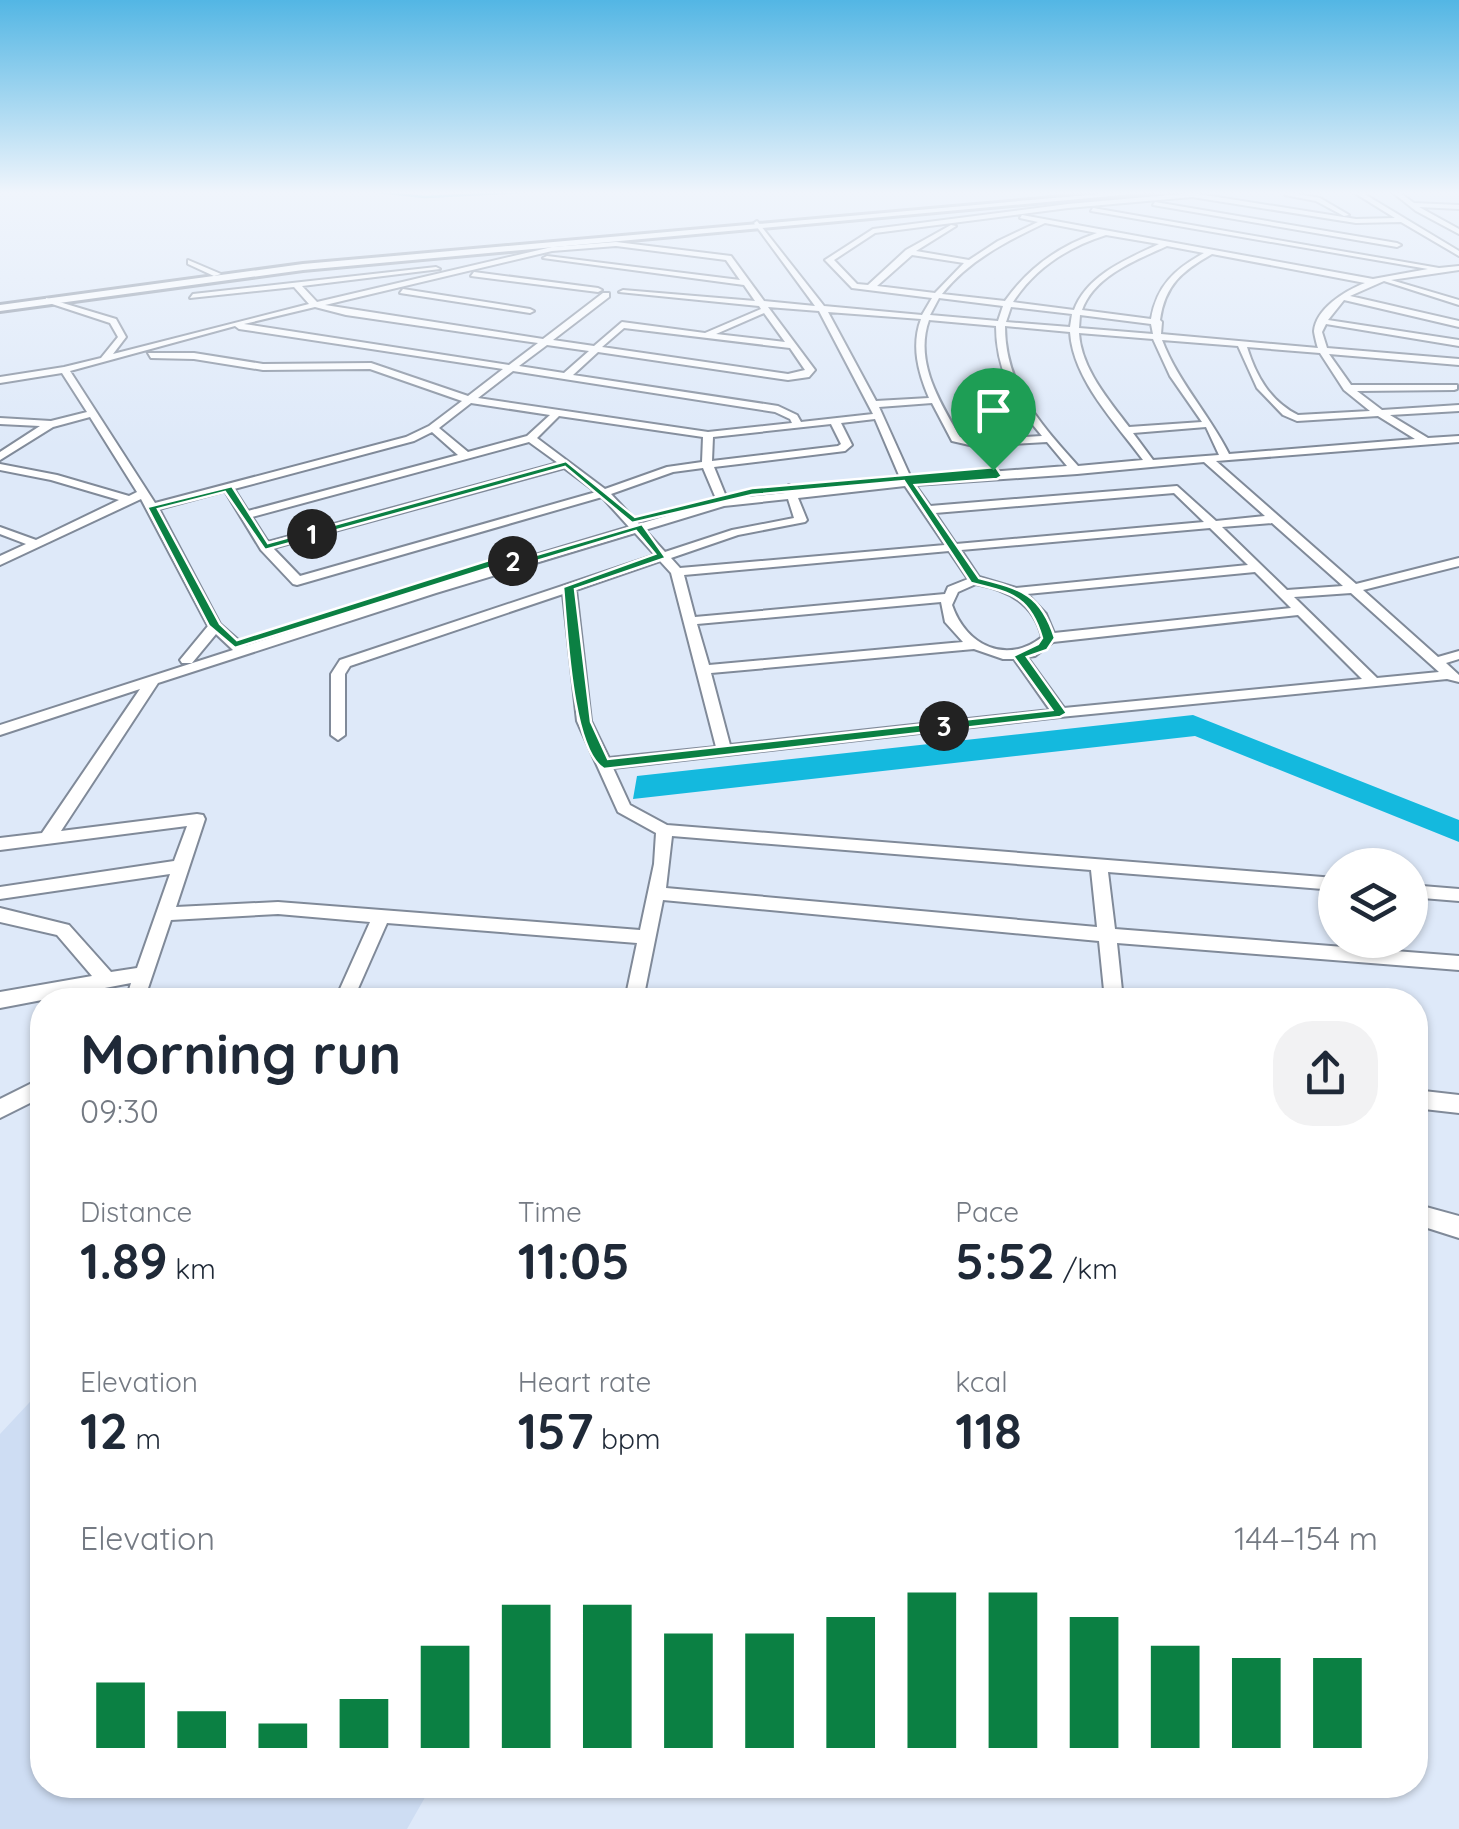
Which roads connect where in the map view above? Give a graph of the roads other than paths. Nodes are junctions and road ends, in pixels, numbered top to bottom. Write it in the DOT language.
graph roads {
  1 [pos="194,277"];
  2 [pos="214,277"];
  3 [pos="320,277"];
  4 [pos="349,277"];
  5 [pos="441,277"];
  6 [pos="501,277"];
  7 [pos="632,277"];
  8 [pos="706,277"];
  9 [pos="744,277"];
  10 [pos="798,277"];
  11 [pos="845,277"];
  12 [pos="882,277"];
  13 [pos="956,277"];
  14 [pos="1029,277"];
  15 [pos="1105,277"];
  16 [pos="1175,277"];
  17 [pos="1358,277"];
  18 [pos="1397,277"];
  19 [pos="323,280"];
  20 [pos="184,281"];
  21 [pos="1379,281"];
  22 [pos="295,282"];
  23 [pos="748,282"];
  24 [pos="870,288"];
  25 [pos="390,289"];
  26 [pos="620,289"];
  27 [pos="602,292"];
  28 [pos="193,296"];
  29 [pos="938,296"];
  30 [pos="1343,297"];
  31 [pos="50,300"];
  32 [pos="1459,303"];
  33 [pos="1008,304"];
  34 [pos="315,305"];
  35 [pos="0,306"];
  36 [pos="765,307"];
  37 [pos="822,309"];
  38 [pos="1075,312"];
  39 [pos="925,318"];
  40 [pos="517,319"];
  41 [pos="1321,321"];
  42 [pos="1158,322"];
  43 [pos="230,324"];
  44 [pos="998,324"];
  45 [pos="1459,324"];
  46 [pos="504,328"];
  47 [pos="209,331"];
  48 [pos="1072,331"];
  49 [pos="708,334"];
  50 [pos="490,336"];
  51 [pos="1156,338"];
  52 [pos="545,340"];
  53 [pos="1459,343"];
  54 [pos="1242,345"];
  55 [pos="793,346"];
  56 [pos="597,348"];
  57 [pos="1321,351"];
  58 [pos="118,356"];
  59 [pos="102,360"];
  60 [pos="1432,360"];
  61 [pos="1459,362"];
  62 [pos="508,369"];
  63 [pos="65,370"];
  64 [pos="565,377"];
  65 [pos="0,380"];
  66 [pos="1347,388"];
  67 [pos="1457,388"];
  68 [pos="468,400"];
  69 [pos="936,400"];
  70 [pos="873,404"];
  71 [pos="1459,408"];
  72 [pos="92,414"];
  73 [pos="556,414"];
  74 [pos="1382,414"];
  75 [pos="879,416"];
  76 [pos="0,421"];
  77 [pos="835,422"];
  78 [pos="50,424"];
  79 [pos="1209,424"];
  80 [pos="798,426"];
  81 [pos="433,428"];
  82 [pos="1126,430"];
  83 [pos="708,435"];
  84 [pos="1459,436"];
  85 [pos="532,438"];
  86 [pos="1422,439"];
  87 [pos="1049,440"];
  88 [pos="466,456"];
  89 [pos="1224,456"];
  90 [pos="0,457"];
  91 [pos="1206,458"];
  92 [pos="1149,462"];
  93 [pos="566,464"];
  94 [pos="707,464"];
  95 [pos="0,467"];
  96 [pos="1074,467"];
  97 [pos="906,479"];
  98 [pos="228,488"];
  99 [pos="791,491"];
  100 [pos="604,492"];
  101 [pos="136,497"];
  102 [pos="721,500"];
  103 [pos="152,507"];
  104 [pos="928,510"];
  105 [pos="248,515"];
  106 [pos="1274,519"];
  107 [pos="635,523"];
  108 [pos="1216,524"];
  109 [pos="0,530"];
  110 [pos="36,544"];
  111 [pos="265,547"];
  112 [pos="953,547"];
  113 [pos="662,556"];
  114 [pos="0,562"];
  115 [pos="1459,562"];
  116 [pos="1260,568"];
  117 [pos="677,572"];
  118 [pos="975,580"];
  119 [pos="568,587"];
  120 [pos="1353,589"];
  121 [pos="1017,591"];
  122 [pos="1287,594"];
  123 [pos="946,598"];
  124 [pos="1302,611"];
  125 [pos="689,621"];
  126 [pos="215,626"];
  127 [pos="1048,638"];
  128 [pos="973,645"];
  129 [pos="239,648"];
  130 [pos="1459,655"];
  131 [pos="1019,656"];
  132 [pos="187,660"];
  133 [pos="1436,662"];
  134 [pos="702,670"];
  135 [pos="154,679"];
  136 [pos="1454,679"];
  137 [pos="1373,682"];
  138 [pos="109,690"];
  139 [pos="1060,713"];
  140 [pos="0,726"];
  141 [pos="338,735"];
  142 [pos="724,749"];
  143 [pos="608,770"];
  144 [pos="664,830"];
  145 [pos="48,837"];
  146 [pos="0,844"];
  147 [pos="1099,864"];
  148 [pos="183,866"];
  149 [pos="1318,883"];
  150 [pos="1428,892"];
  151 [pos="657,893"];
  152 [pos="0,894"];
  153 [pos="1459,895"];
  154 [pos="165,914"];
  155 [pos="382,914"];
  156 [pos="0,915"];
  157 [pos="1107,935"];
  158 [pos="646,937"];
  159 [pos="1459,962"];
  160 [pos="143,974"];
  161 [pos="106,979"];
  162 [pos="61,988"];
  163 [pos="139,988"];
  164 [pos="349,988"];
  165 [pos="636,988"];
  166 [pos="1113,988"];
  167 [pos="30,994"];
  168 [pos="0,1000"];
  169 [pos="30,1093"];
  170 [pos="1428,1101"];
  171 [pos="1459,1104"];
  172 [pos="0,1109"];
  173 [pos="1428,1218"];
  174 [pos="1459,1226"];
  1 -- 35 [label="main road"];
  2 -- 20 [label="main road"];
  3 -- 19 [label="street"];
  4 -- 19 [label="street"];
  5 -- 25 [label="street"];
  6 -- 27 [label="street"];
  7 -- 26 [label="street"];
  8 -- 23 [label="street"];
  9 -- 23 [label="street"];
  10 -- 37 [label="street"];
  11 -- 24 [label="street"];
  12 -- 24 [label="street"];
  13 -- 29 [label="street"];
  14 -- 33 [label="street"];
  15 -- 38 [label="street"];
  16 -- 42 [label="street"];
  17 -- 21 [label="street"];
  18 -- 21 [label="street"];
  19 -- 22 [label="street"];
  20 -- 28 [label="street"];
  20 -- 31 [label="main road"];
  21 -- 30 [label="street"];
  21 -- 32 [label="street"];
  22 -- 28 [label="street"];
  22 -- 34 [label="street"];
  23 -- 36 [label="street"];
  24 -- 29 [label="street"];
  25 -- 34 [label="street"];
  25 -- 40 [label="street"];
  26 -- 27 [label="street"];
  26 -- 36 [label="street"];
  27 -- 52 [label="street"];
  28 -- 47 [label="street"];
  29 -- 33 [label="street"];
  29 -- 39 [label="street"];
  30 -- 41 [label="street"];
  30 -- 45 [label="street"];
  31 -- 35 [label="main road"];
  31 -- 59 [label="street"];
  33 -- 38 [label="street"];
  33 -- 44 [label="street"];
  34 -- 43 [label="street"];
  34 -- 50 [label="street"];
  36 -- 37 [label="street"];
  36 -- 49 [label="street"];
  36 -- 55 [label="street"];
  37 -- 39 [label="street"];
  37 -- 70 [label="street"];
  38 -- 42 [label="street"];
  38 -- 48 [label="street"];
  39 -- 44 [label="street"];
  39 -- 69 [label="street"];
  41 -- 53 [label="street"];
  41 -- 57 [label="street"];
  42 -- 51 [label="street"];
  43 -- 47 [label="street"];
  43 -- 62 [label="street"];
  44 -- 48 [label="street"];
  44 -- 87 [label="street"];
  46 -- 50 [label="street"];
  47 -- 58 [label="street"];
  48 -- 51 [label="street"];
  48 -- 82 [label="street"];
  49 -- 55 [label="street"];
  49 -- 56 [label="street"];
  50 -- 52 [label="street"];
  51 -- 54 [label="street"];
  51 -- 79 [label="street"];
  52 -- 56 [label="street"];
  52 -- 62 [label="street"];
  54 -- 57 [label="street"];
  54 -- 74 [label="street"];
  55 -- 56 [label="street"];
  56 -- 64 [label="street"];
  57 -- 60 [label="street"];
  57 -- 66 [label="street"];
  58 -- 59 [label="street"];
  58 -- 68 [label="street"];
  59 -- 63 [label="street"];
  60 -- 61 [label="street"];
  60 -- 67 [label="street"];
  62 -- 64 [label="street"];
  62 -- 68 [label="street"];
  63 -- 65 [label="street"];
  63 -- 72 [label="street"];
  64 -- 80 [label="street"];
  66 -- 67 [label="street"];
  66 -- 74 [label="street"];
  68 -- 73 [label="street"];
  68 -- 81 [label="street"];
  69 -- 70 [label="street"];
  69 -- 87 [label="street"];
  70 -- 75 [label="street"];
  71 -- 74 [label="street"];
  72 -- 78 [label="street"];
  72 -- 101 [label="street"];
  73 -- 83 [label="street"];
  73 -- 85 [label="street"];
  74 -- 86 [label="street"];
  75 -- 77 [label="street"];
  75 -- 97 [label="street"];
  76 -- 78 [label="street"];
  77 -- 80 [label="street"];
  77 -- 94 [label="street"];
  78 -- 90 [label="street"];
  79 -- 82 [label="street"];
  79 -- 89 [label="street"];
  80 -- 83 [label="street"];
  81 -- 88 [label="street"];
  81 -- 98 [label="street"];
  82 -- 92 [label="street"];
  83 -- 94 [label="street"];
  84 -- 86 [label="street"];
  85 -- 88 [label="street"];
  85 -- 93 [label="street"];
  86 -- 89 [label="street"];
  87 -- 96 [label="street"];
  88 -- 105 [label="street"];
  89 -- 91 [label="street"];
  91 -- 92 [label="street"];
  91 -- 106 [label="street"];
  92 -- 96 [label="street"];
  93 -- 100 [label="street"];
  93 -- 111 [label="street"];
  94 -- 100 [label="street"];
  94 -- 102 [label="street"];
  95 -- 101 [label="street"];
  96 -- 97 [label="street"];
  97 -- 99 [label="street"];
  97 -- 104 [label="street"];
  98 -- 103 [label="street"];
  98 -- 105 [label="street"];
  99 -- 102 [label="street"];
  99 -- 113 [label="street"];
  100 -- 107 [label="street"];
  100 -- 111 [label="street"];
  101 -- 103 [label="street"];
  101 -- 110 [label="street"];
  102 -- 107 [label="street"];
  103 -- 126 [label="street"];
  104 -- 108 [label="street"];
  104 -- 112 [label="street"];
  105 -- 111 [label="street"];
  106 -- 108 [label="street"];
  106 -- 120 [label="street"];
  107 -- 113 [label="street"];
  107 -- 129 [label="street"];
  108 -- 112 [label="street"];
  108 -- 116 [label="street"];
  109 -- 110 [label="street"];
  110 -- 114 [label="street"];
  112 -- 117 [label="street"];
  112 -- 118 [label="street"];
  113 -- 117 [label="street"];
  113 -- 119 [label="street"];
  115 -- 120 [label="street"];
  116 -- 121 [label="street"];
  116 -- 122 [label="street"];
  117 -- 125 [label="street"];
  118 -- 121 [label="street"];
  118 -- 123 [label="street"];
  119 -- 141 [label="street"];
  119 -- 143 [label="street"];
  120 -- 122 [label="street"];
  120 -- 133 [label="street"];
  121 -- 127 [label="street"];
  122 -- 124 [label="street"];
  123 -- 125 [label="street"];
  123 -- 128 [label="street"];
  124 -- 127 [label="street"];
  124 -- 137 [label="street"];
  125 -- 134 [label="street"];
  126 -- 129 [label="street"];
  126 -- 132 [label="street"];
  127 -- 131 [label="street"];
  128 -- 131 [label="street"];
  128 -- 134 [label="street"];
  129 -- 132 [label="street"];
  129 -- 135 [label="street"];
  130 -- 133 [label="street"];
  131 -- 139 [label="street"];
  132 -- 138 [label="street"];
  133 -- 136 [label="street"];
  134 -- 142 [label="street"];
  135 -- 138 [label="street"];
  135 -- 145 [label="street"];
  136 -- 137 [label="street"];
  137 -- 139 [label="street"];
  138 -- 140 [label="street"];
  139 -- 142 [label="street"];
  142 -- 143 [label="street"];
  143 -- 144 [label="street"];
  144 -- 147 [label="street"];
  144 -- 151 [label="street"];
  145 -- 146 [label="street"];
  145 -- 148 [label="street"];
  147 -- 149 [label="street"];
  147 -- 157 [label="street"];
  148 -- 152 [label="street"];
  148 -- 154 [label="street"];
  150 -- 153 [label="street"];
  151 -- 157 [label="street"];
  151 -- 158 [label="street"];
  154 -- 155 [label="street"];
  154 -- 160 [label="street"];
  155 -- 158 [label="street"];
  155 -- 164 [label="street"];
  156 -- 161 [label="street"];
  157 -- 159 [label="street"];
  157 -- 166 [label="street"];
  158 -- 165 [label="street"];
  160 -- 161 [label="street"];
  160 -- 163 [label="street"];
  161 -- 162 [label="street"];
  167 -- 168 [label="street"];
  169 -- 172 [label="street"];
  170 -- 171 [label="street"];
  173 -- 174 [label="street"];
}
